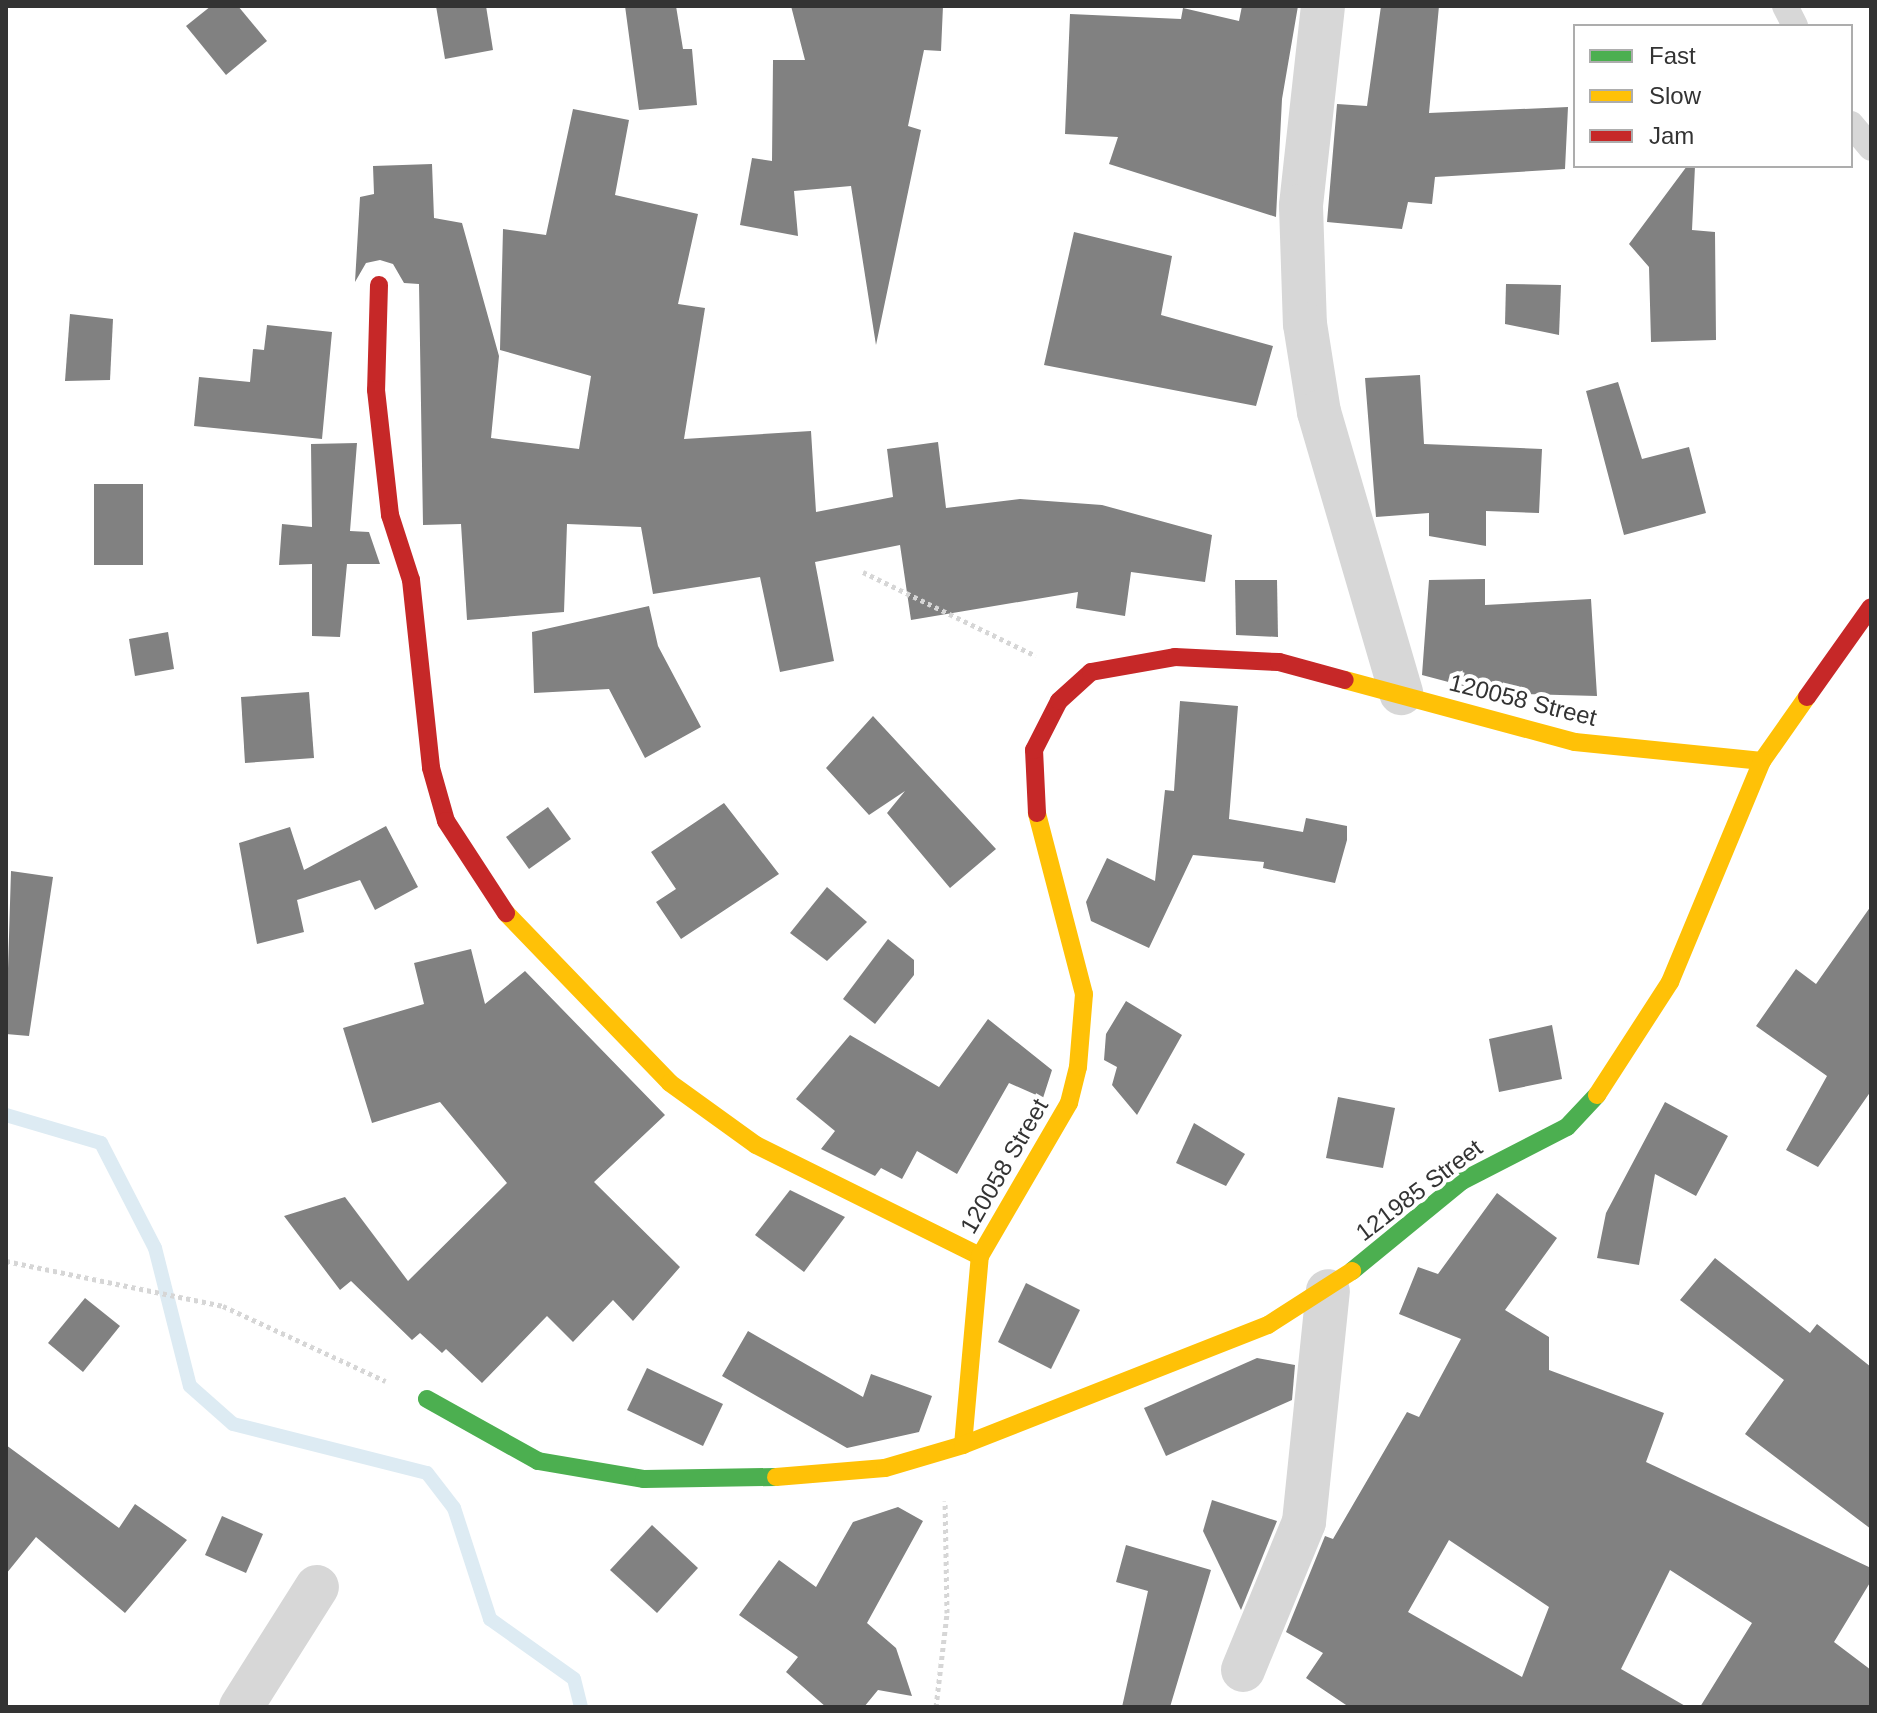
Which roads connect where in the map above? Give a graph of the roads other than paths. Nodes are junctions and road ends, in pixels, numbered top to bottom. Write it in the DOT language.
graph roads {
  1 [pos="1323,6"];
  2 [pos="1785,6"];
  3 [pos="1794,24"];
  4 [pos="1853,126"];
  5 [pos="1871,148"];
  6 [pos="379,285"];
  7 [pos="1871,607"];
  8 [pos="1401,693"];
  9 [pos="1762,761"];
  10 [pos="980,1256"];
  11 [pos="1328,1291"];
  12 [pos="427,1399"];
  13 [pos="963,1445"];
  14 [pos="317,1587"];
  15 [pos="1243,1670"];
  16 [pos="241,1707"];
  1 -- 8 [label="street"];
  2 -- 3 [label="lane"];
  4 -- 5 [label="lane"];
  6 -- 10 [label="street"];
  7 -- 9 [label="street"];
  8 -- 9 [label="street, 120058 Street"];
  8 -- 10 [label="street, 120058 Street"];
  9 -- 11 [label="street, 121985 Street"];
  10 -- 13 [label="street, 120058 Street"];
  11 -- 13 [label="street, 121985 Street"];
  11 -- 15 [label="street"];
  12 -- 13 [label="street, 121985 Street"];
  14 -- 16 [label="street"];
}
